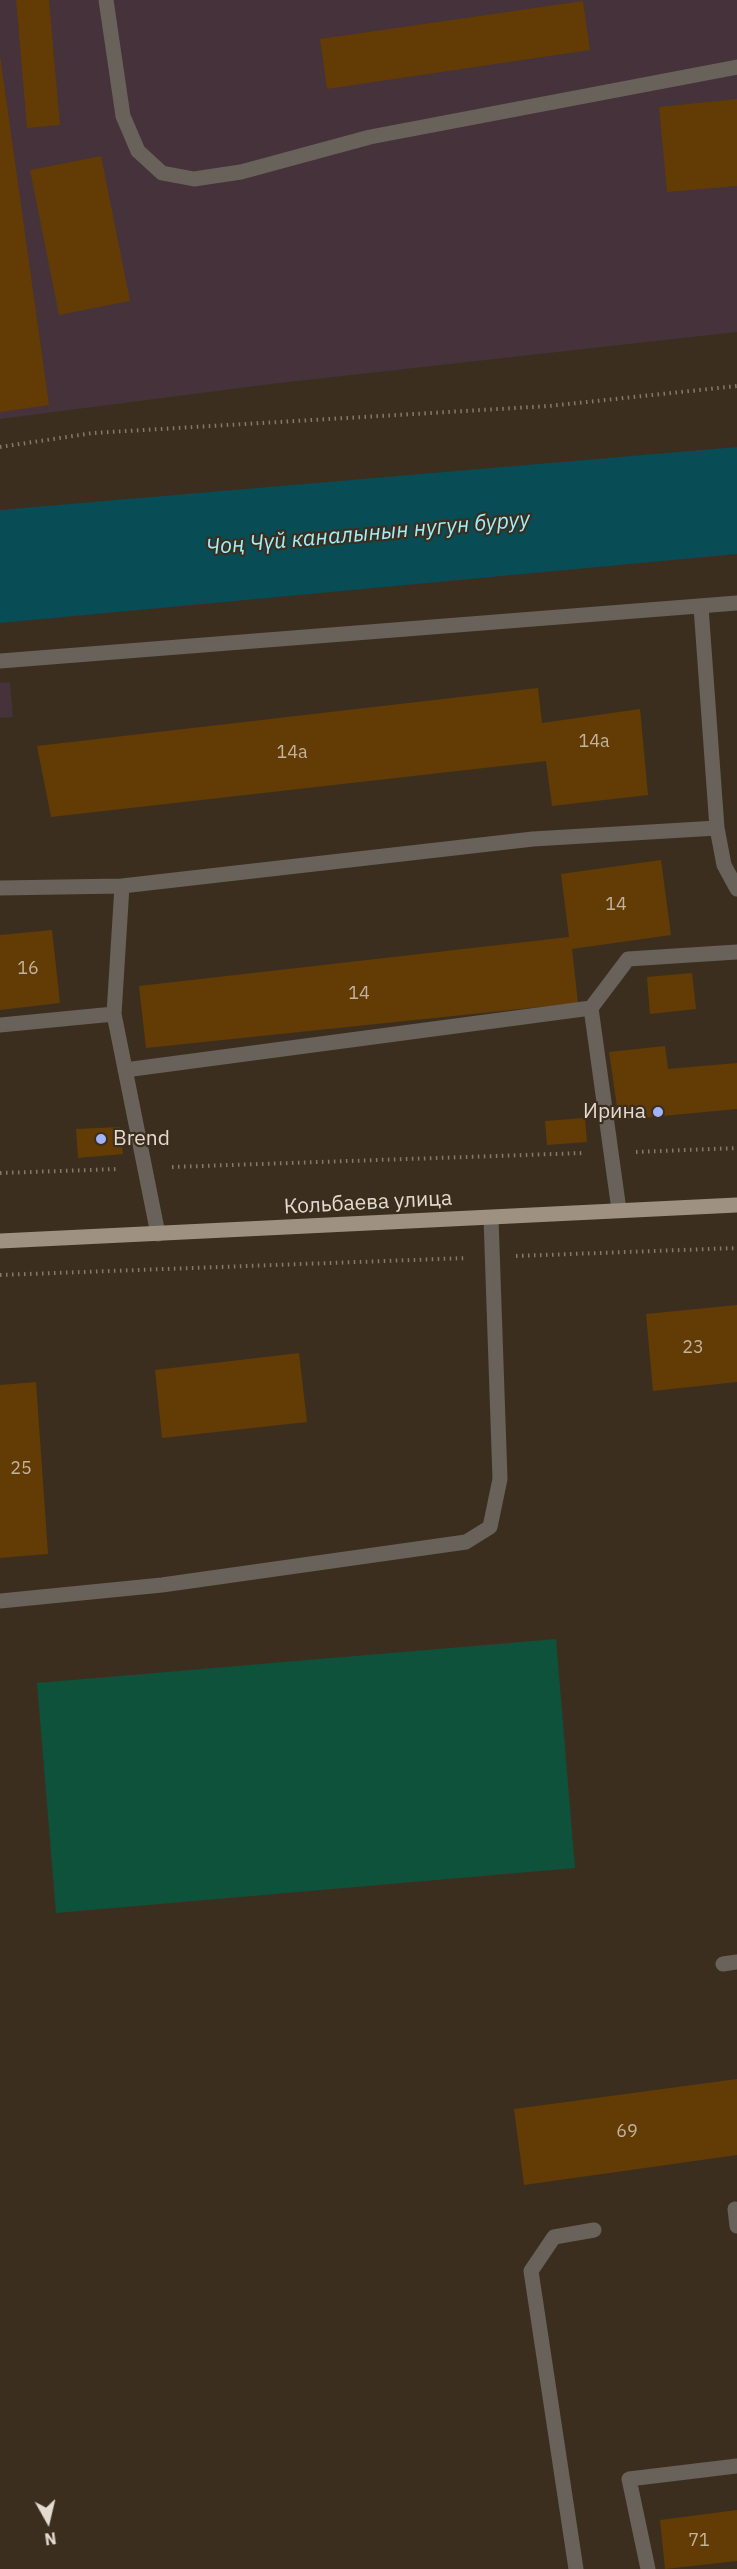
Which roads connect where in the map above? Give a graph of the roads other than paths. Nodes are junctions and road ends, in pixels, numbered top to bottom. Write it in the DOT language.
graph roads {
  1 [pos="106,0"];
  2 [pos="737,67"];
  3 [pos="737,603"];
  4 [pos="701,607"];
  5 [pos="0,661"];
  6 [pos="717,828"];
  7 [pos="122,886"];
  8 [pos="0,888"];
  9 [pos="737,889"];
  10 [pos="737,952"];
  11 [pos="591,1008"];
  12 [pos="114,1014"];
  13 [pos="0,1025"];
  14 [pos="125,1070"];
  15 [pos="737,1205"];
  16 [pos="619,1210"];
  17 [pos="491,1218"];
  18 [pos="158,1234"];
  19 [pos="0,1241"];
  20 [pos="0,1601"];
  21 [pos="735,2209"];
  22 [pos="737,2226"];
  23 [pos="594,2230"];
  24 [pos="737,2466"];
  25 [pos="576,2569"];
  26 [pos="648,2569"];
  1 -- 2 [label="street"];
  3 -- 4 [label="street"];
  4 -- 5 [label="street"];
  4 -- 6 [label="street"];
  6 -- 7 [label="street"];
  6 -- 9 [label="street"];
  7 -- 8 [label="street"];
  7 -- 12 [label="street"];
  10 -- 11 [label="street"];
  11 -- 14 [label="street"];
  11 -- 16 [label="street"];
  12 -- 13 [label="street"];
  12 -- 14 [label="street"];
  14 -- 18 [label="street"];
  15 -- 16 [label="main road, Кольбаева улица"];
  16 -- 17 [label="main road, Кольбаева улица"];
  17 -- 18 [label="main road, Кольбаева улица"];
  17 -- 20 [label="street"];
  18 -- 19 [label="main road, Кольбаева улица"];
  21 -- 22 [label="street"];
  23 -- 25 [label="street"];
  24 -- 26 [label="street"];
}
